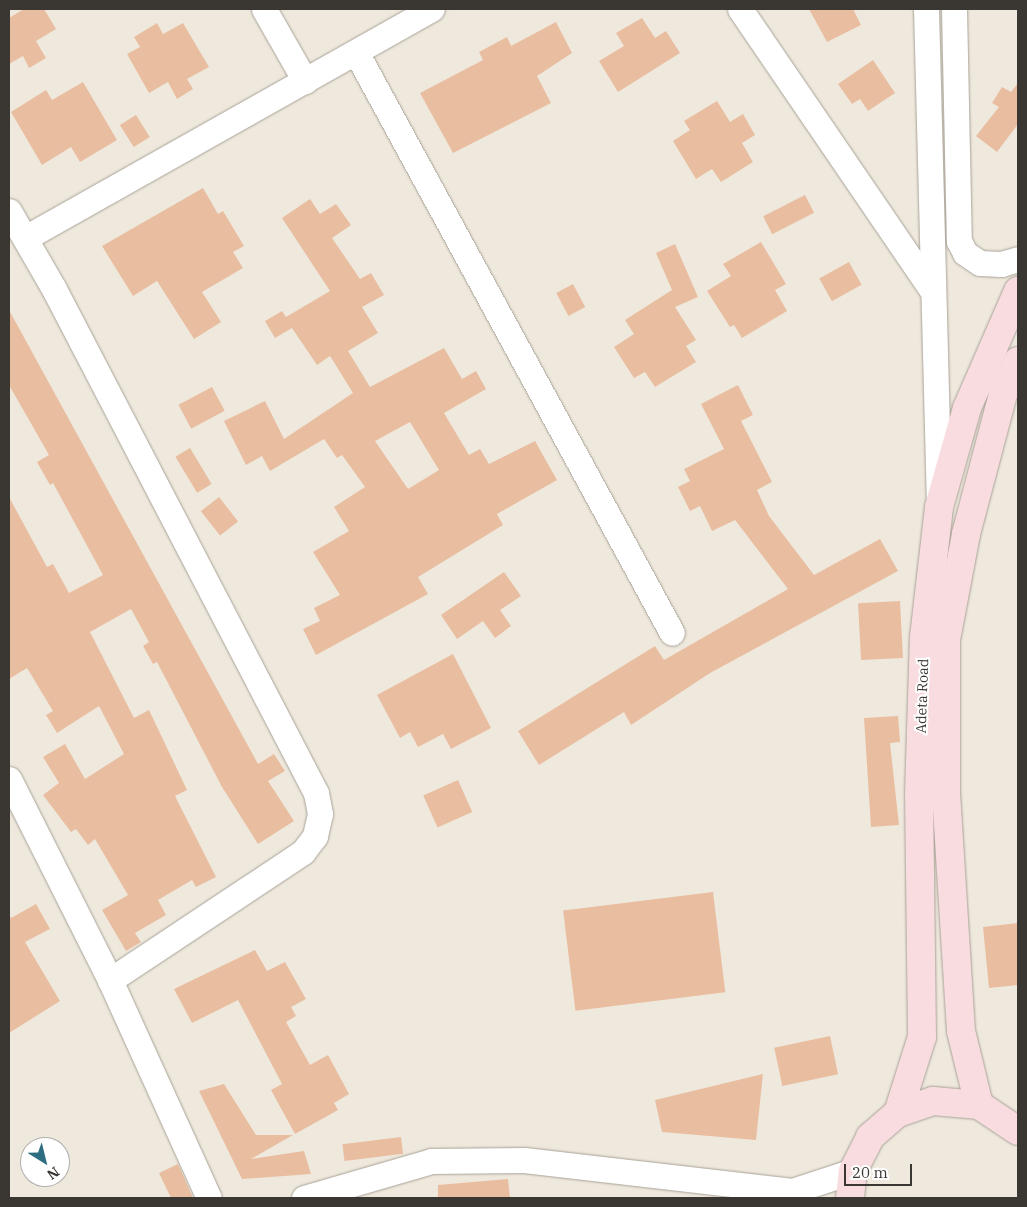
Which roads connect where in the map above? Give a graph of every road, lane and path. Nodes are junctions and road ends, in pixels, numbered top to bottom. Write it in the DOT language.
graph roads {
  1 [pos="264,9"];
  2 [pos="432,9"];
  3 [pos="740,9"];
  4 [pos="926,9"];
  5 [pos="954,9"];
  6 [pos="356,52"];
  7 [pos="305,80"];
  8 [pos="9,211"];
  9 [pos="25,238"];
  10 [pos="1018,259"];
  11 [pos="930,288"];
  12 [pos="1018,291"];
  13 [pos="1018,361"];
  14 [pos="939,507"];
  15 [pos="672,633"];
  16 [pos="9,779"];
  17 [pos="110,980"];
  18 [pos="979,1105"];
  19 [pos="898,1113"];
  20 [pos="1018,1131"];
  21 [pos="853,1171"];
  22 [pos="799,1195"];
  23 [pos="209,1198"];
  24 [pos="304,1198"];
  25 [pos="850,1198"];
  1 -- 7 [label="street"];
  2 -- 6 [label="street"];
  3 -- 11 [label="street"];
  4 -- 11 [label="street"];
  5 -- 10 [label="street"];
  6 -- 7 [label="street"];
  6 -- 15 [label="street"];
  7 -- 9 [label="street"];
  8 -- 9 [label="street"];
  9 -- 17 [label="street"];
  11 -- 14 [label="street"];
  12 -- 14 [label="main road, Adeta Road"];
  13 -- 18 [label="main road, Adeta Road"];
  14 -- 19 [label="main road, Adeta Road"];
  16 -- 17 [label="street"];
  17 -- 23 [label="street"];
  18 -- 19 [label="main road"];
  18 -- 20 [label="main road"];
  19 -- 21 [label="main road"];
  21 -- 22 [label="street"];
  21 -- 25 [label="main road"];
  22 -- 24 [label="street"];
}
